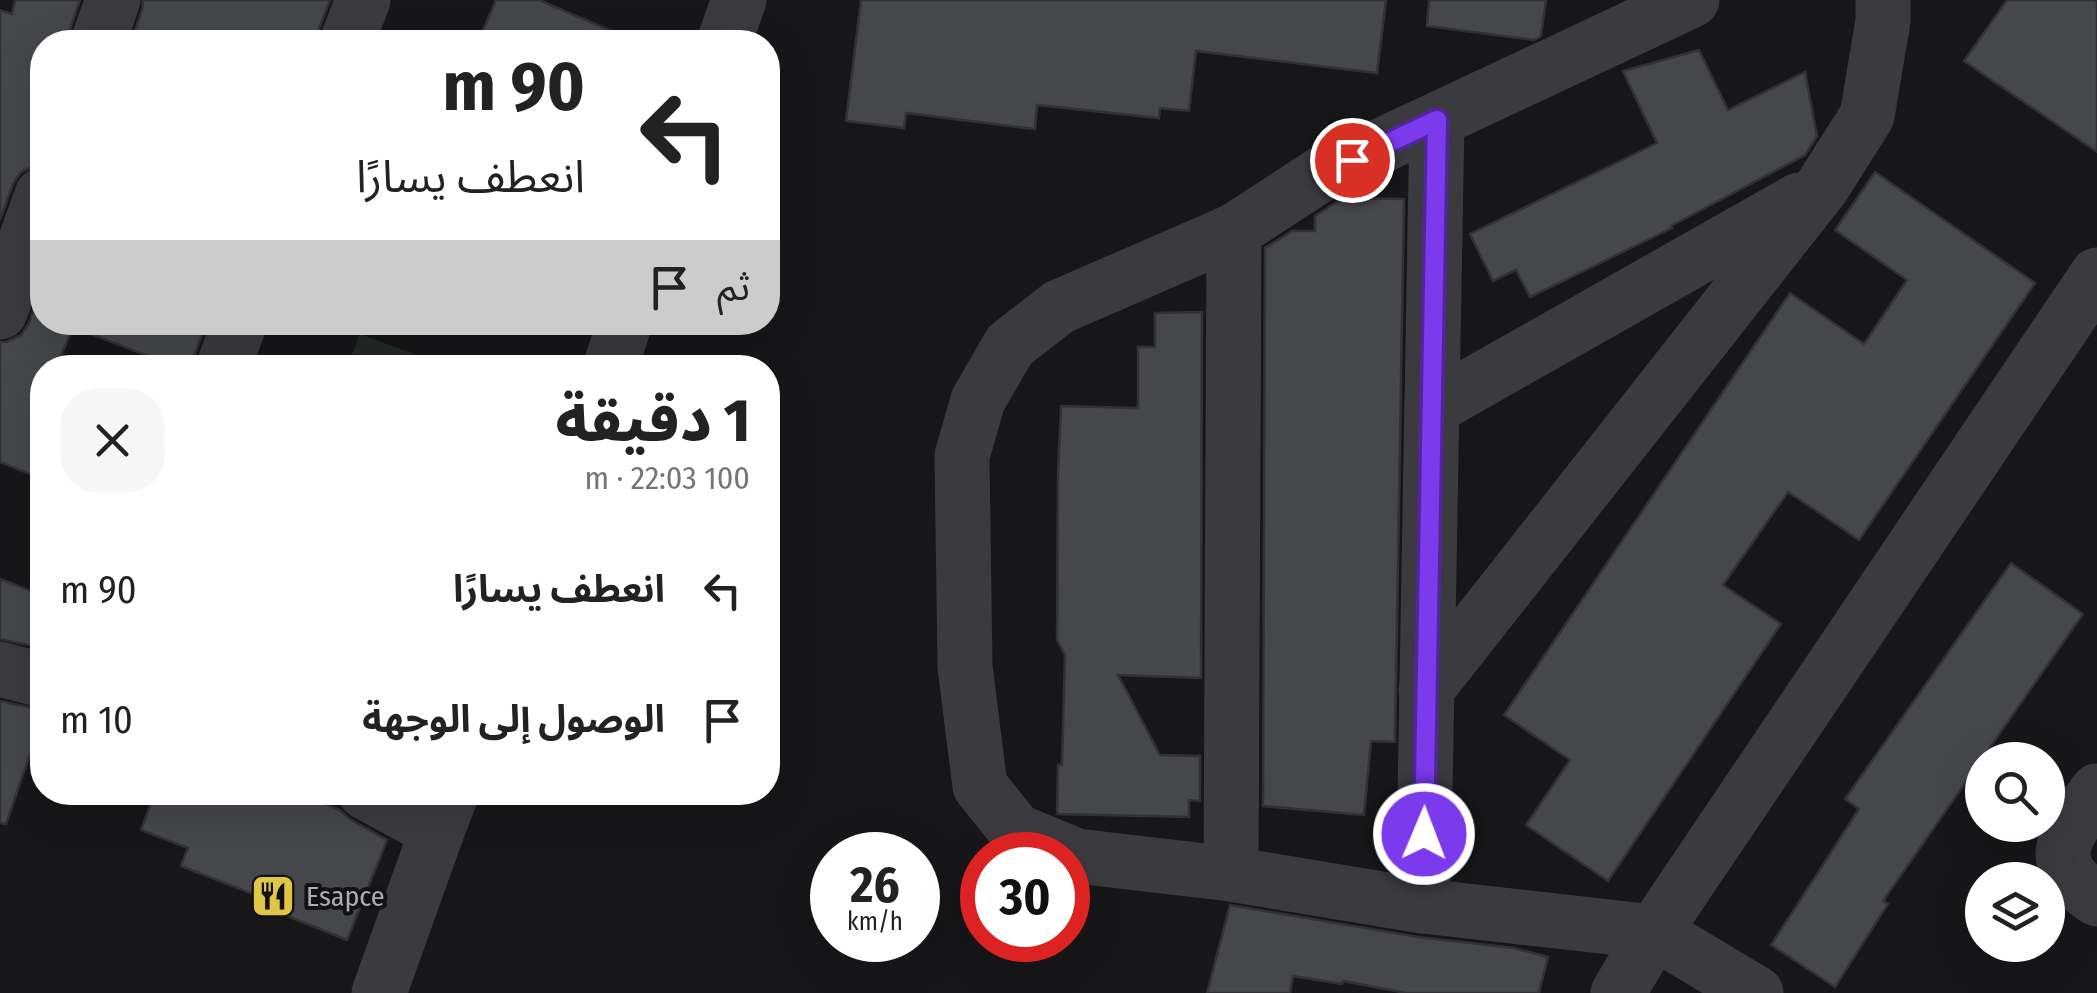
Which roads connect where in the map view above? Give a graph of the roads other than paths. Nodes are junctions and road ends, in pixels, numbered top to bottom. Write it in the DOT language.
graph roads {
  1 [pos="113,0"];
  2 [pos="363,0"];
  3 [pos="739,0"];
  4 [pos="1692,0"];
  5 [pos="1883,0"];
  6 [pos="102,30"];
  7 [pos="352,30"];
  8 [pos="728,30"];
  9 [pos="1437,120"];
  10 [pos="1822,186"];
  11 [pos="30,228"];
  12 [pos="1234,232"];
  13 [pos="2097,275"];
  14 [pos="0,312"];
  15 [pos="1432,408"];
  16 [pos="0,668"];
  17 [pos="30,677"];
  18 [pos="1426,690"];
  19 [pos="2097,791"];
  20 [pos="416,805"];
  21 [pos="444,812"];
  22 [pos="1231,874"];
  23 [pos="2097,900"];
  24 [pos="1422,906"];
  25 [pos="1654,932"];
  26 [pos="379,993"];
  27 [pos="1618,993"];
  28 [pos="1756,993"];
  1 -- 6 [label="street"];
  2 -- 7 [label="street"];
  3 -- 8 [label="street"];
  4 -- 9 [label="street"];
  5 -- 10 [label="street"];
  9 -- 12 [label="street"];
  9 -- 15 [label="street"];
  10 -- 15 [label="street"];
  10 -- 18 [label="street"];
  11 -- 14 [label="street"];
  12 -- 22 [label="street"];
  12 -- 22 [label="street"];
  13 -- 25 [label="street"];
  15 -- 18 [label="street"];
  16 -- 17 [label="street"];
  18 -- 24 [label="street"];
  19 -- 23 [label="street"];
  20 -- 21 [label="street"];
  21 -- 26 [label="street"];
  22 -- 24 [label="street"];
  24 -- 25 [label="street"];
  25 -- 27 [label="street"];
  25 -- 28 [label="street"];
}
